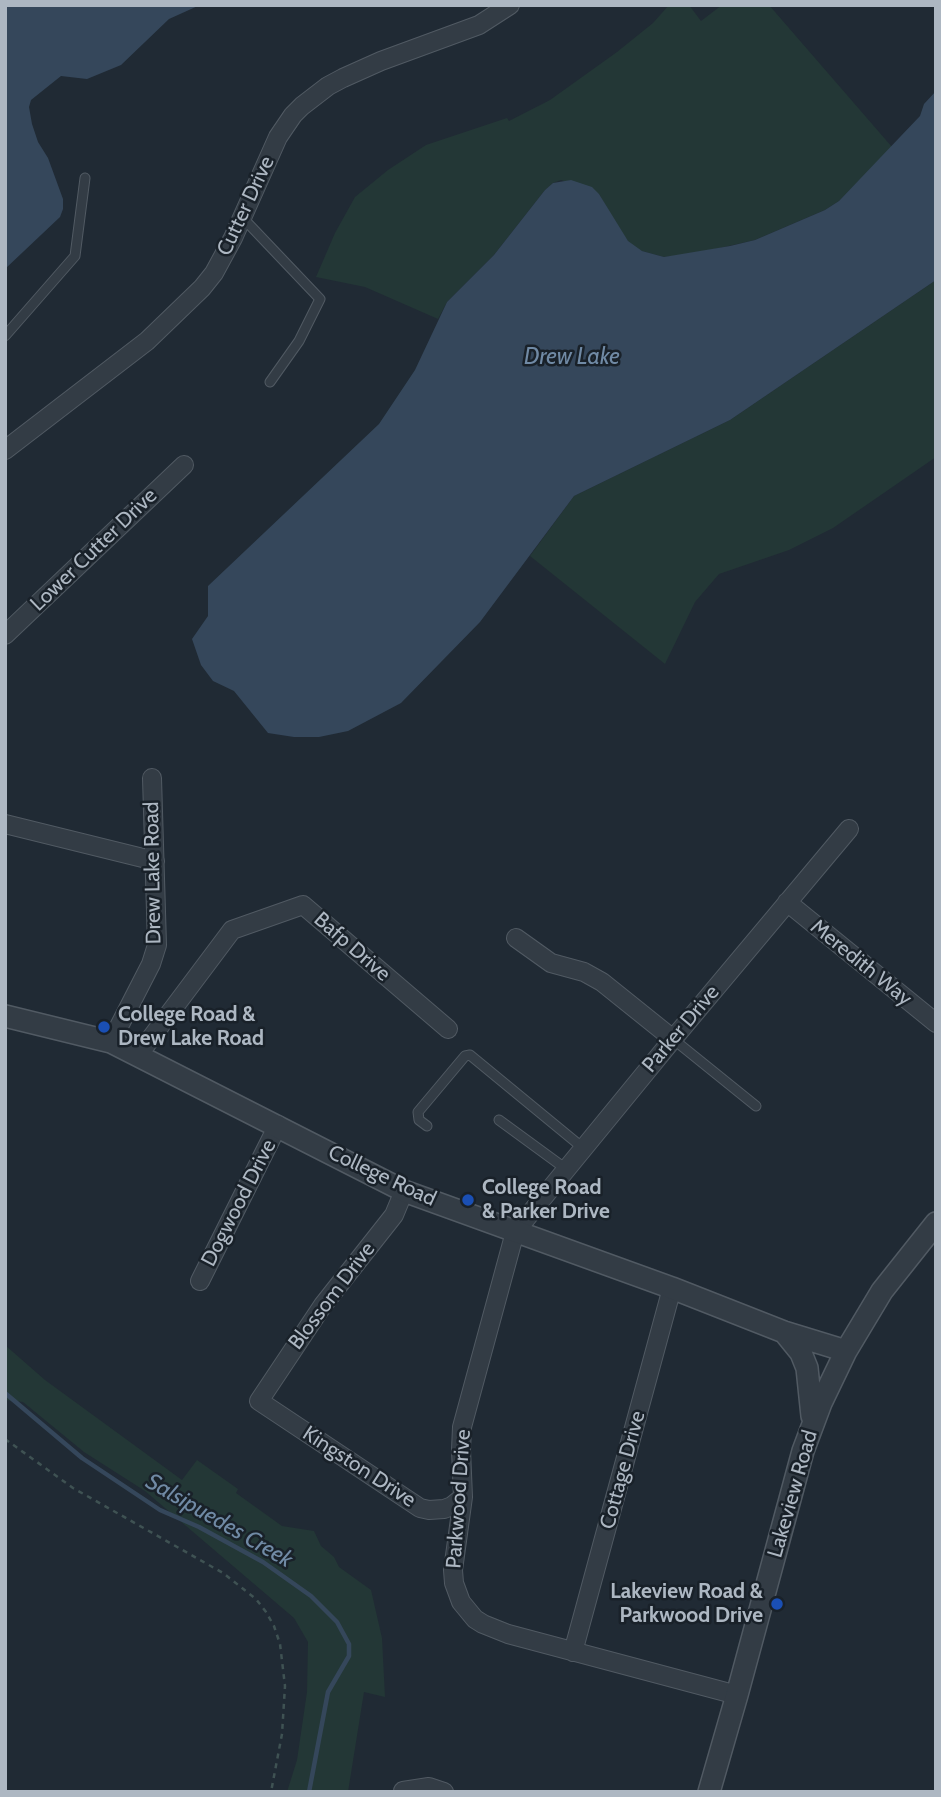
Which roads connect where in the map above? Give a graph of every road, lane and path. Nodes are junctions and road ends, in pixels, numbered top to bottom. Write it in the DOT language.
graph roads {
  1 [pos="510,5"];
  2 [pos="85,178"];
  3 [pos="242,217"];
  4 [pos="5,336"];
  5 [pos="270,382"];
  6 [pos="5,450"];
  7 [pos="184,465"];
  8 [pos="5,635"];
  9 [pos="152,778"];
  10 [pos="5,824"];
  11 [pos="849,829"];
  12 [pos="155,861"];
  13 [pos="787,902"];
  14 [pos="516,938"];
  15 [pos="5,1016"];
  16 [pos="936,1023"];
  17 [pos="448,1029"];
  18 [pos="673,1039"];
  19 [pos="111,1042"];
  20 [pos="139,1055"];
  21 [pos="756,1106"];
  22 [pos="499,1120"];
  23 [pos="278,1125"];
  24 [pos="427,1126"];
  25 [pos="583,1148"];
  26 [pos="566,1169"];
  27 [pos="404,1191"];
  28 [pos="936,1223"];
  29 [pos="515,1232"];
  30 [pos="200,1281"];
  31 [pos="672,1288"];
  32 [pos="784,1332"];
  33 [pos="846,1350"];
  34 [pos="259,1401"];
  35 [pos="813,1426"];
  36 [pos="5,1439"];
  37 [pos="463,1497"];
  38 [pos="410,1502"];
  39 [pos="456,1546"];
  40 [pos="573,1652"];
  41 [pos="737,1695"];
  42 [pos="403,1791"];
  43 [pos="271,1792"];
  44 [pos="444,1792"];
  45 [pos="709,1792"];
  1 -- 3 [label="street, Cutter Drive"];
  2 -- 4 [label="lane"];
  3 -- 5 [label="lane"];
  3 -- 6 [label="street, Cutter Drive"];
  7 -- 8 [label="street, Lower Cutter Drive"];
  9 -- 12 [label="street, Drew Lake Road"];
  10 -- 12 [label="street"];
  11 -- 13 [label="street, Parker Drive"];
  12 -- 19 [label="street, Drew Lake Road"];
  13 -- 16 [label="street, Meredith Way"];
  13 -- 18 [label="street, Parker Drive"];
  14 -- 18 [label="street"];
  15 -- 19 [label="street, College Road"];
  17 -- 20 [label="street, Bafp Drive"];
  18 -- 21 [label="lane"];
  18 -- 25 [label="street, Parker Drive"];
  19 -- 20 [label="street, College Road"];
  20 -- 23 [label="street, College Road"];
  22 -- 26 [label="lane"];
  23 -- 27 [label="street, College Road"];
  23 -- 30 [label="street, Dogwood Drive"];
  24 -- 25 [label="lane"];
  25 -- 26 [label="street, Parker Drive"];
  26 -- 29 [label="street, Parker Drive"];
  27 -- 29 [label="street, College Road"];
  27 -- 34 [label="street, Blossom Drive"];
  28 -- 33 [label="street, Lakeview Road"];
  29 -- 31 [label="street, College Road"];
  29 -- 37 [label="street, Parkwood Drive"];
  31 -- 32 [label="street, College Road"];
  31 -- 40 [label="street, Cottage Drive"];
  32 -- 33 [label="street, College Road"];
  32 -- 35 [label="street"];
  33 -- 35 [label="street, Lakeview Road"];
  34 -- 38 [label="street, Kingston Drive"];
  35 -- 41 [label="street, Lakeview Road"];
  36 -- 43 [label="path"];
  37 -- 38 [label="street, Kingston Drive"];
  37 -- 39 [label="street, Parkwood Drive"];
  38 -- 39 [label="street"];
  39 -- 40 [label="street, Parkwood Drive"];
  40 -- 41 [label="street, Parkwood Drive"];
  41 -- 45 [label="street, Lakeview Road"];
  42 -- 44 [label="street"];
}
